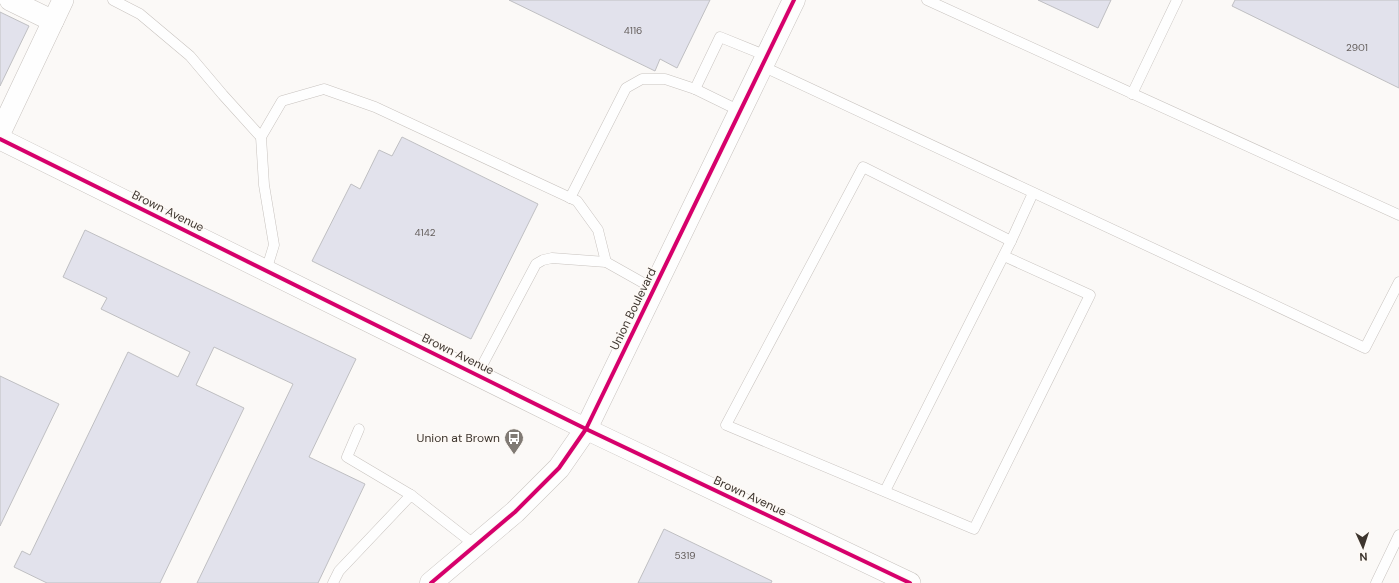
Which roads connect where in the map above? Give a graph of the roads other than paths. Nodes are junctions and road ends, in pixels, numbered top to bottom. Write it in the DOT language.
graph roads {
  1 [pos="10,0"];
  2 [pos="63,0"];
  3 [pos="113,0"];
  4 [pos="794,0"];
  5 [pos="927,0"];
  6 [pos="1177,0"];
  7 [pos="53,21"];
  8 [pos="764,61"];
  9 [pos="695,89"];
  10 [pos="1132,94"];
  11 [pos="740,111"];
  12 [pos="0,133"];
  13 [pos="261,137"];
  14 [pos="0,139"];
  15 [pos="1033,193"];
  16 [pos="570,198"];
  17 [pos="1399,215"];
  18 [pos="1011,241"];
  19 [pos="1004,256"];
  20 [pos="606,262"];
  21 [pos="266,271"];
  22 [pos="1399,282"];
  23 [pos="654,289"];
  24 [pos="477,375"];
  25 [pos="359,429"];
  26 [pos="586,429"];
  27 [pos="885,491"];
  28 [pos="411,495"];
  29 [pos="1399,535"];
  30 [pos="475,545"];
  31 [pos="884,577"];
  32 [pos="333,583"];
  33 [pos="430,583"];
  34 [pos="910,583"];
  35 [pos="1376,583"];
  1 -- 7 [label="street"];
  2 -- 7 [label="street"];
  3 -- 13 [label="lane"];
  4 -- 8 [label="main road, Union Boulevard"];
  5 -- 10 [label="lane"];
  6 -- 10 [label="lane"];
  7 -- 12 [label="street"];
  8 -- 9 [label="lane"];
  8 -- 11 [label="main road, Union Boulevard"];
  8 -- 15 [label="lane"];
  9 -- 11 [label="lane"];
  9 -- 16 [label="lane"];
  10 -- 17 [label="lane"];
  11 -- 23 [label="main road, Union Boulevard"];
  13 -- 16 [label="lane"];
  13 -- 21 [label="lane"];
  14 -- 21 [label="street, Brown Avenue"];
  15 -- 18 [label="lane"];
  15 -- 22 [label="lane"];
  16 -- 20 [label="lane"];
  18 -- 19 [label="lane"];
  18 -- 27 [label="lane"];
  19 -- 27 [label="lane"];
  19 -- 27 [label="lane"];
  20 -- 23 [label="lane"];
  20 -- 24 [label="lane"];
  21 -- 24 [label="street, Brown Avenue"];
  23 -- 26 [label="main road, Union Boulevard"];
  24 -- 26 [label="street, Brown Avenue"];
  25 -- 28 [label="lane"];
  26 -- 30 [label="main road, Union Boulevard"];
  26 -- 31 [label="street, Brown Avenue"];
  28 -- 30 [label="lane"];
  28 -- 32 [label="lane"];
  29 -- 35 [label="lane"];
  30 -- 33 [label="main road, Union Boulevard"];
  31 -- 34 [label="street, Brown Avenue"];
}
